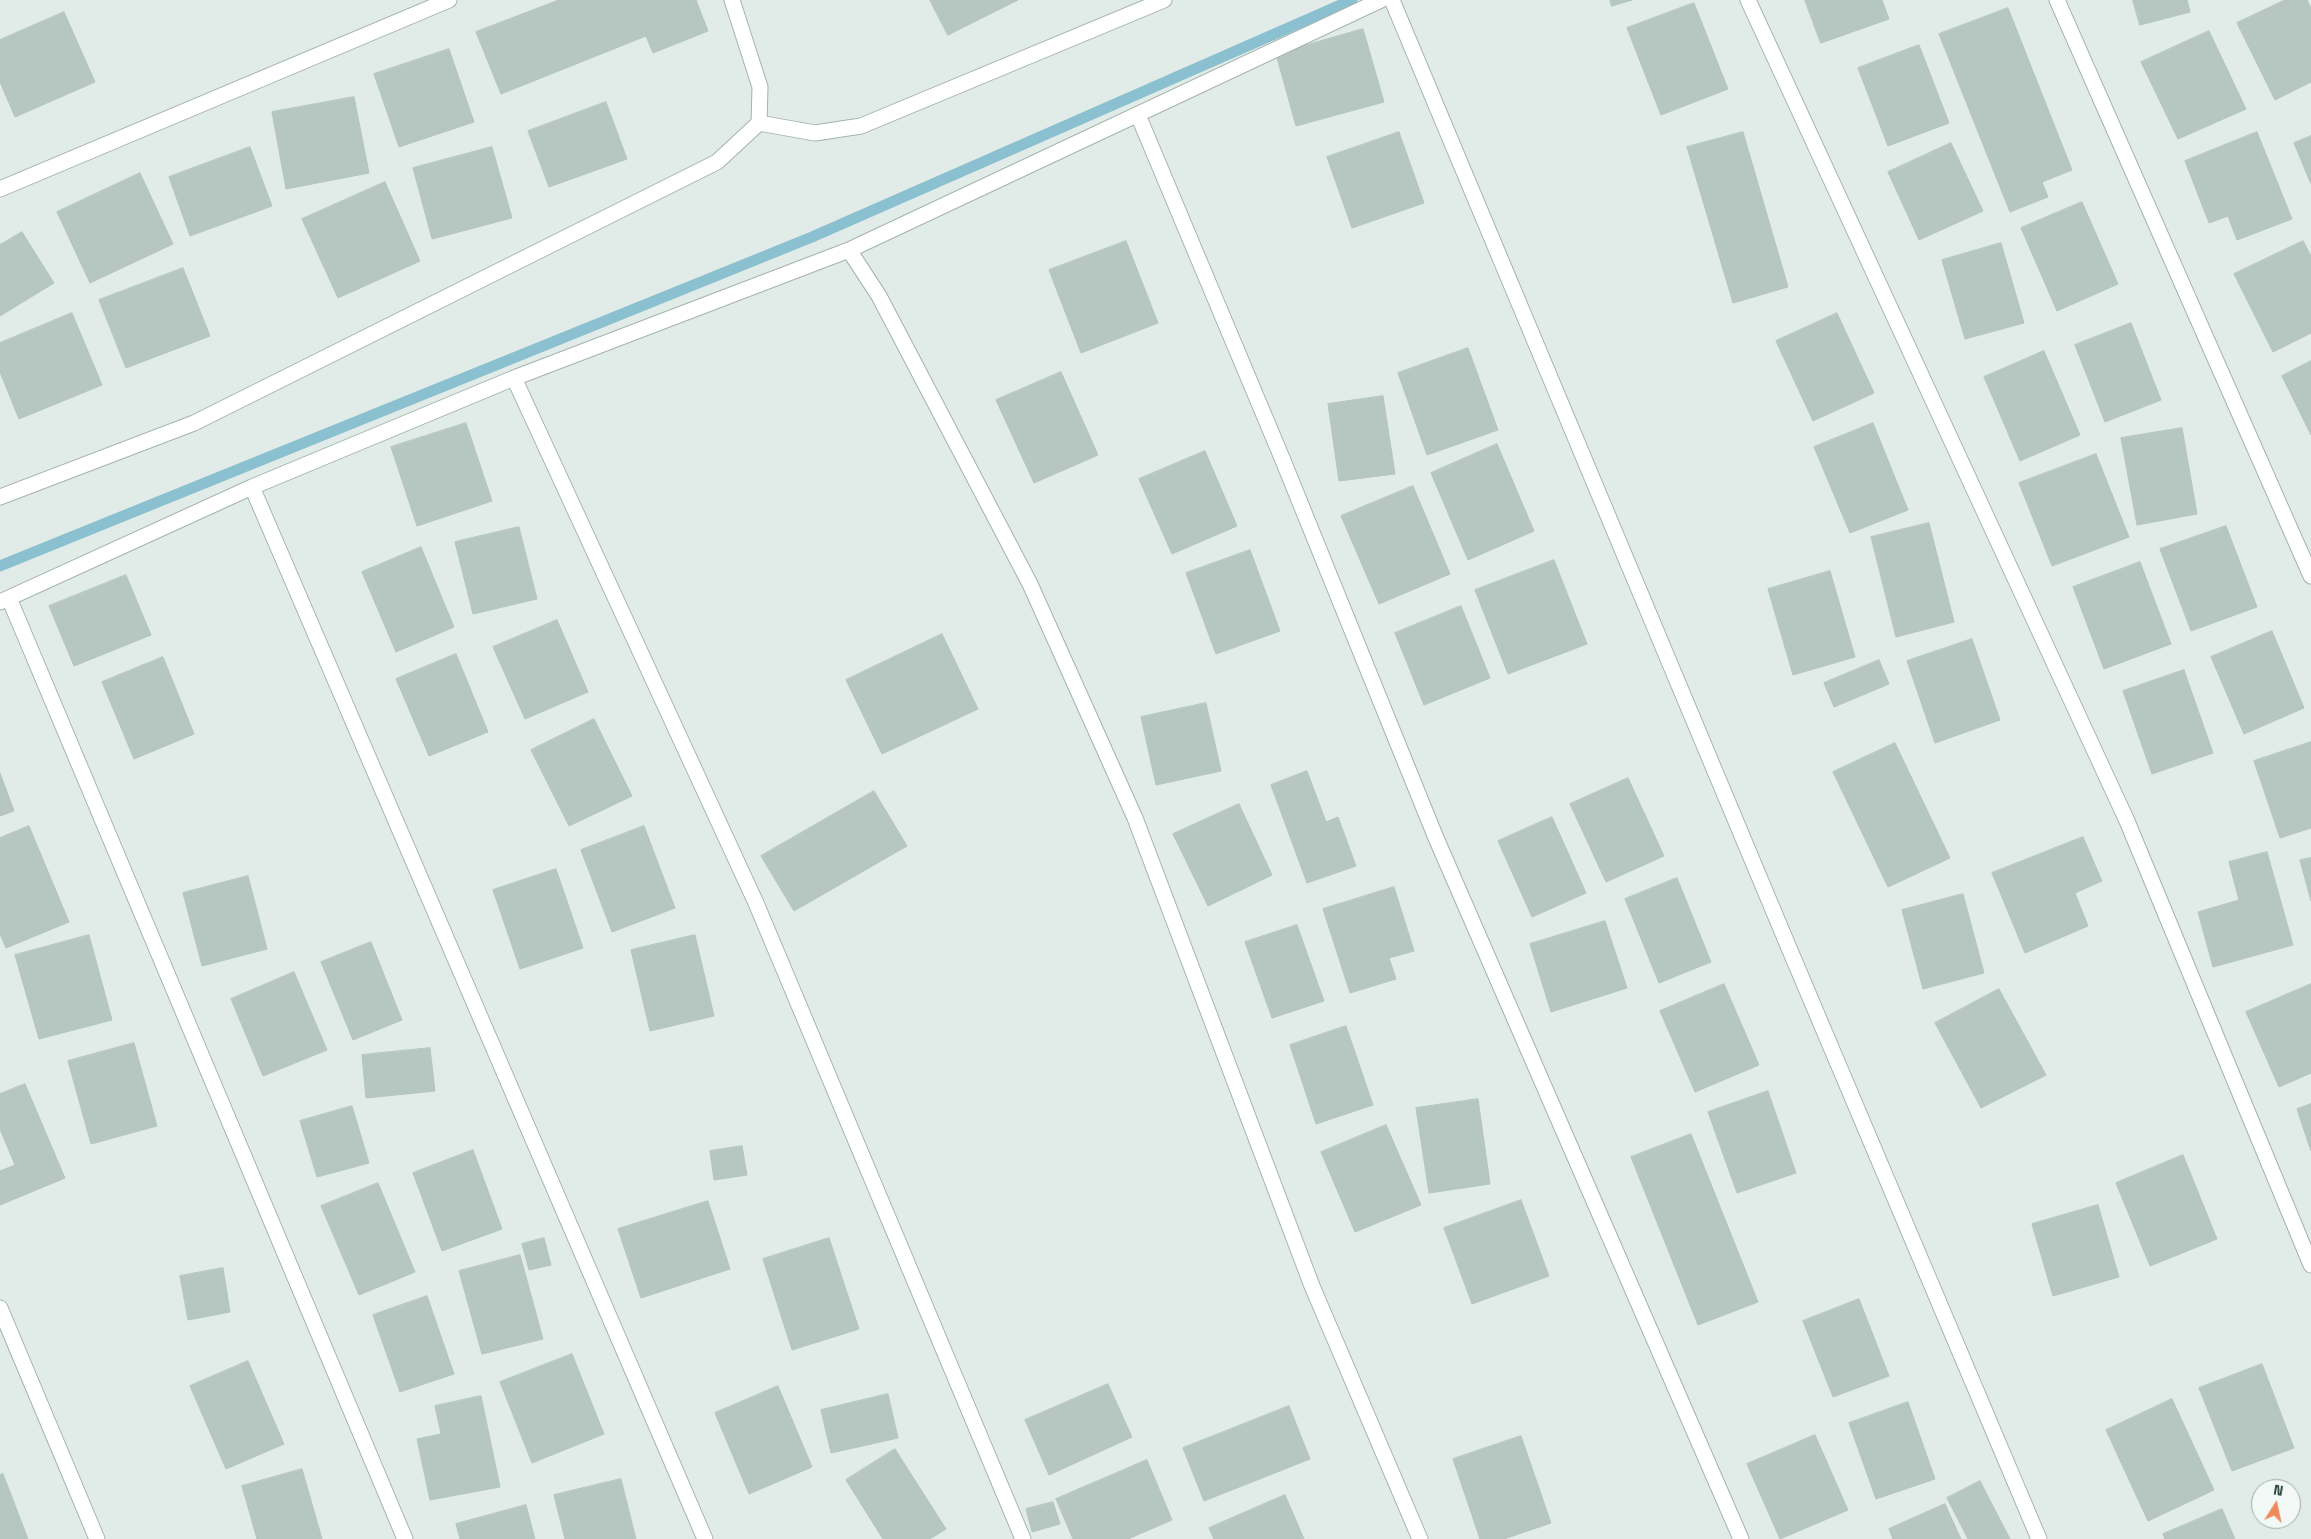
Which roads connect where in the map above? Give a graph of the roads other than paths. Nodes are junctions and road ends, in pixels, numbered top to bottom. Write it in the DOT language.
graph roads {
  1 [pos="449,0"];
  2 [pos="732,0"];
  3 [pos="1164,0"];
  4 [pos="1381,0"];
  5 [pos="1392,0"];
  6 [pos="1748,0"];
  7 [pos="2057,0"];
  8 [pos="1138,115"];
  9 [pos="759,123"];
  10 [pos="0,189"];
  11 [pos="848,250"];
  12 [pos="514,378"];
  13 [pos="252,487"];
  14 [pos="0,497"];
  15 [pos="2311,576"];
  16 [pos="5,600"];
  17 [pos="2311,1265"];
  18 [pos="0,1308"];
  19 [pos="97,1539"];
  20 [pos="404,1539"];
  21 [pos="705,1539"];
  22 [pos="1023,1539"];
  23 [pos="1420,1539"];
  24 [pos="1741,1539"];
  25 [pos="2039,1539"];
  1 -- 10 [label="street"];
  2 -- 9 [label="street"];
  3 -- 9 [label="street"];
  4 -- 8 [label="street"];
  5 -- 25 [label="street"];
  6 -- 17 [label="street"];
  7 -- 15 [label="street"];
  8 -- 11 [label="street"];
  8 -- 24 [label="street"];
  9 -- 14 [label="street"];
  11 -- 12 [label="street"];
  11 -- 23 [label="street"];
  12 -- 13 [label="street"];
  12 -- 22 [label="street"];
  13 -- 16 [label="street"];
  13 -- 21 [label="street"];
  16 -- 20 [label="street"];
  18 -- 19 [label="street"];
}
